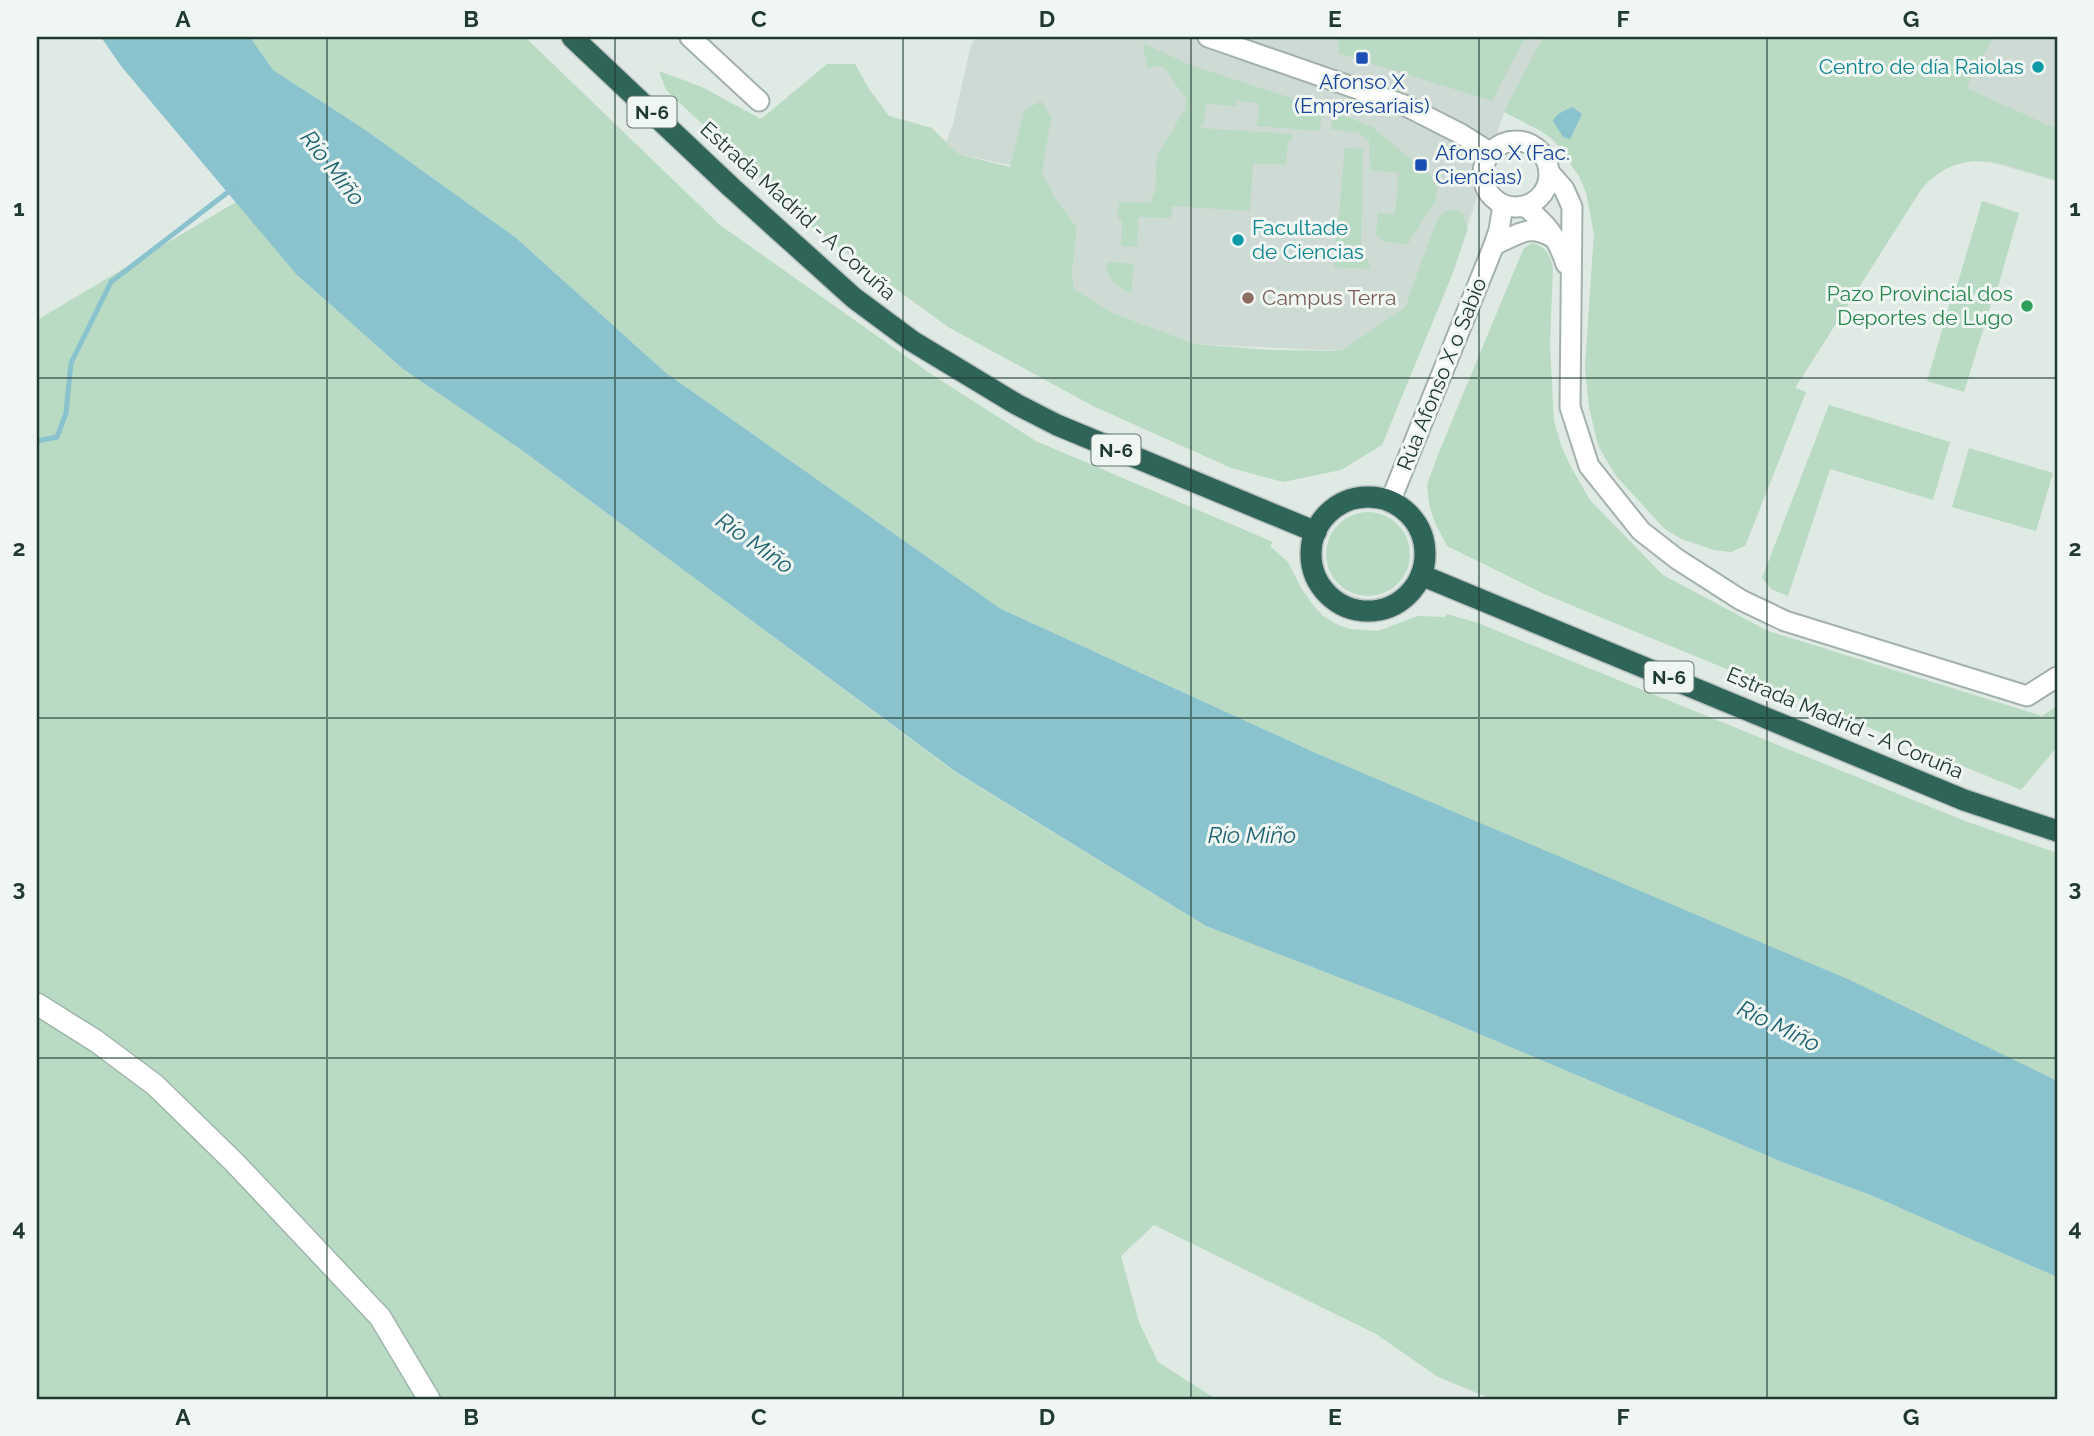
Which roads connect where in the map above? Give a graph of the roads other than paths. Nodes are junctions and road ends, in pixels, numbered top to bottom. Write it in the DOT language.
graph roads {
  1 [pos="572,37"];
  2 [pos="690,37"];
  3 [pos="1208,37"];
  4 [pos="759,101"];
  5 [pos="1491,153"];
  6 [pos="1549,172"];
  7 [pos="1503,205"];
  8 [pos="1525,206"];
  9 [pos="1558,240"];
  10 [pos="1494,245"];
  11 [pos="1571,277"];
  12 [pos="1390,502"];
  13 [pos="1316,532"];
  14 [pos="1421,575"];
  15 [pos="2057,677"];
  16 [pos="2057,831"];
  17 [pos="37,1004"];
  18 [pos="429,1399"];
  1 -- 13 [label="highway, Estrada Madrid - A Coruña / N-6"];
  2 -- 4 [label="street"];
  3 -- 5 [label="street"];
  5 -- 6 [label="street"];
  5 -- 7 [label="street"];
  6 -- 8 [label="street"];
  6 -- 11 [label="street"];
  7 -- 8 [label="street"];
  7 -- 10 [label="street, Rúa Afonso X o Sabio"];
  8 -- 9 [label="street"];
  9 -- 10 [label="street"];
  9 -- 11 [label="street"];
  10 -- 12 [label="street, Rúa Afonso X o Sabio"];
  11 -- 15 [label="street"];
  12 -- 13 [label="highway"];
  12 -- 14 [label="highway"];
  13 -- 14 [label="highway"];
  14 -- 16 [label="highway, Estrada Madrid - A Coruña / N-6"];
  17 -- 18 [label="street"];
}
